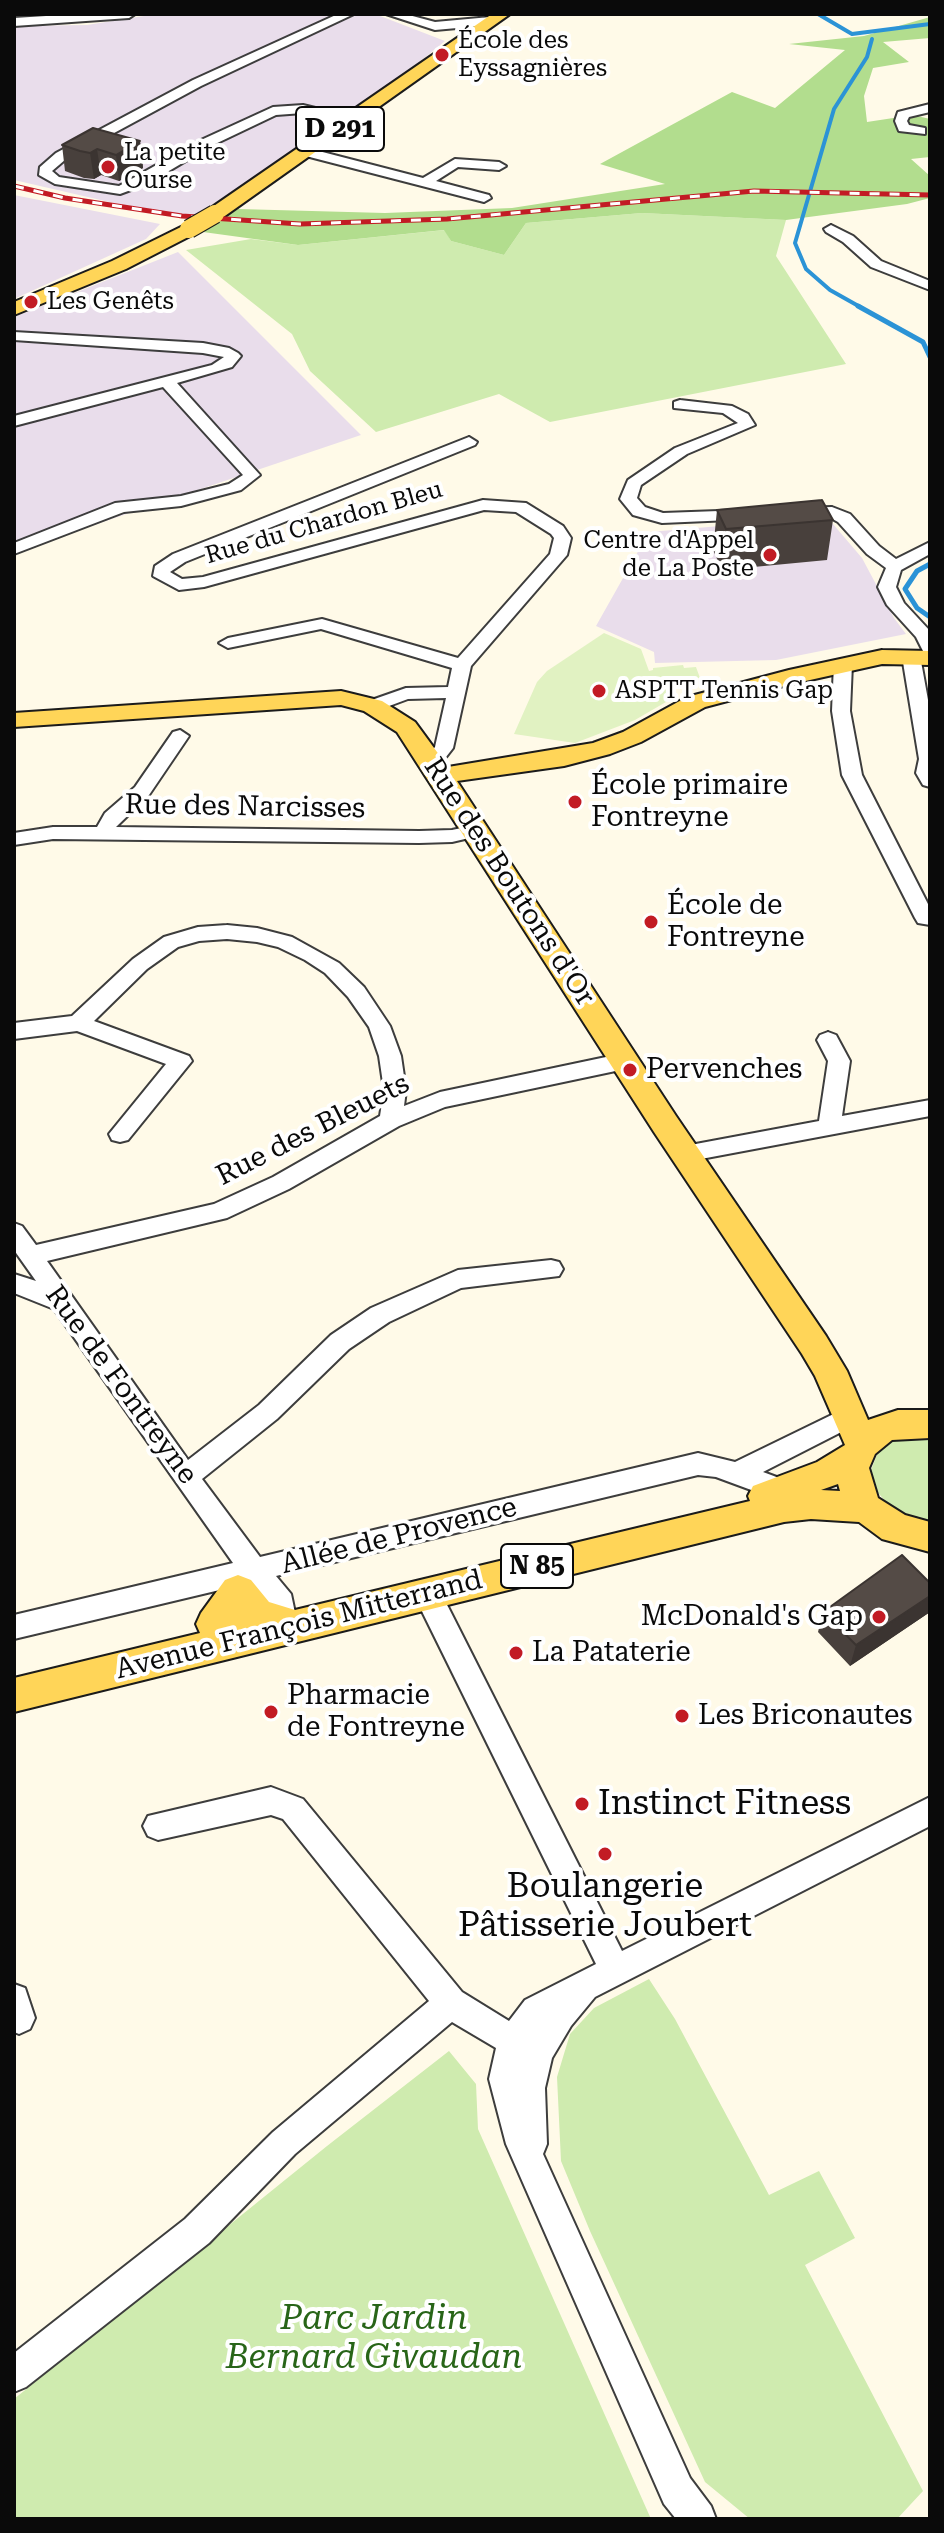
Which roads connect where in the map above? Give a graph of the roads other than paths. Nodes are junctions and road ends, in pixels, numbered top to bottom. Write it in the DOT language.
graph roads {
  1 [pos="129,14"];
  2 [pos="348,14"];
  3 [pos="392,14"];
  4 [pos="496,18"];
  5 [pos="408,20"];
  6 [pos="14,22"];
  7 [pos="462,33"];
  8 [pos="930,108"];
  9 [pos="352,121"];
  10 [pos="920,131"];
  11 [pos="307,152"];
  12 [pos="499,166"];
  13 [pos="425,183"];
  14 [pos="484,198"];
  15 [pos="831,229"];
  16 [pos="930,286"];
  17 [pos="14,309"];
  18 [pos="14,336"];
  19 [pos="166,381"];
  20 [pos="680,405"];
  21 [pos="14,421"];
  22 [pos="469,442"];
  23 [pos="930,547"];
  24 [pos="14,549"];
  25 [pos="895,567"];
  26 [pos="905,615"];
  27 [pos="930,628"];
  28 [pos="228,643"];
  29 [pos="924,654"];
  30 [pos="843,664"];
  31 [pos="462,665"];
  32 [pos="455,692"];
  33 [pos="373,706"];
  34 [pos="14,720"];
  35 [pos="180,736"];
  36 [pos="436,769"];
  37 [pos="930,781"];
  38 [pos="475,831"];
  39 [pos="103,834"];
  40 [pos="14,839"];
  41 [pos="930,918"];
  42 [pos="78,1023"];
  43 [pos="14,1031"];
  44 [pos="828,1040"];
  45 [pos="625,1061"];
  46 [pos="930,1108"];
  47 [pos="391,1120"];
  48 [pos="829,1127"];
  49 [pos="120,1134"];
  50 [pos="685,1154"];
  51 [pos="19,1243"];
  52 [pos="551,1269"];
  53 [pos="14,1283"];
  54 [pos="60,1301"];
  55 [pos="830,1371"];
  56 [pos="918,1424"];
  57 [pos="856,1439"];
  58 [pos="737,1473"];
  59 [pos="186,1476"];
  60 [pos="781,1490"];
  61 [pos="866,1508"];
  62 [pos="929,1539"];
  63 [pos="427,1593"];
  64 [pos="263,1600"];
  65 [pos="14,1627"];
  66 [pos="212,1635"];
  67 [pos="14,1677"];
  68 [pos="14,1695"];
  69 [pos="930,1811"];
  70 [pos="158,1826"];
  71 [pos="602,1978"];
  72 [pos="451,2003"];
  73 [pos="526,2046"];
  74 [pos="14,2375"];
  75 [pos="698,2519"];
  1 -- 6 [label="street"];
  2 -- 9 [label="street"];
  3 -- 5 [label="street"];
  4 -- 7 [label="main road, D 291"];
  5 -- 7 [label="street"];
  5 -- 7 [label="street"];
  7 -- 9 [label="main road, D 291"];
  8 -- 10 [label="street"];
  9 -- 11 [label="main road, D 291"];
  11 -- 13 [label="street"];
  11 -- 17 [label="main road, D 291, bridge"];
  12 -- 13 [label="street"];
  13 -- 14 [label="street"];
  15 -- 16 [label="street"];
  18 -- 19 [label="street"];
  19 -- 21 [label="street"];
  19 -- 24 [label="street"];
  20 -- 25 [label="street"];
  22 -- 31 [label="street, Rue du Chardon Bleu"];
  23 -- 25 [label="street"];
  25 -- 26 [label="street"];
  26 -- 27 [label="street"];
  26 -- 29 [label="street"];
  28 -- 31 [label="street"];
  29 -- 30 [label="main road"];
  29 -- 37 [label="street"];
  30 -- 36 [label="main road"];
  30 -- 41 [label="street"];
  31 -- 32 [label="street, Rue du Chardon Bleu"];
  32 -- 33 [label="street"];
  32 -- 36 [label="street, Rue du Chardon Bleu"];
  33 -- 34 [label="main road, Rue des Boutons d'Or"];
  33 -- 36 [label="main road, Rue des Boutons d'Or"];
  35 -- 39 [label="street"];
  36 -- 38 [label="main road, Rue des Boutons d'Or"];
  38 -- 39 [label="street, Rue des Narcisses"];
  38 -- 45 [label="main road, Rue des Boutons d'Or"];
  39 -- 40 [label="street, Rue des Narcisses"];
  42 -- 43 [label="street"];
  42 -- 47 [label="street"];
  42 -- 49 [label="street"];
  44 -- 48 [label="street"];
  45 -- 47 [label="street, Rue des Bleuets"];
  45 -- 50 [label="main road, Rue des Boutons d'Or"];
  46 -- 48 [label="street"];
  47 -- 51 [label="street, Rue des Bleuets"];
  48 -- 50 [label="street"];
  50 -- 55 [label="main road, Rue des Boutons d'Or"];
  51 -- 54 [label="street, Rue de Fontreyne"];
  52 -- 59 [label="street"];
  53 -- 54 [label="street"];
  54 -- 59 [label="street, Rue de Fontreyne"];
  55 -- 56 [label="main road, Rue des Boutons d'Or"];
  55 -- 57 [label="main road, Rue des Boutons d'Or"];
  56 -- 57 [label="main road, Avenue François Mitterrand"];
  57 -- 58 [label="street"];
  57 -- 60 [label="main road, Avenue François Mitterrand / N 85"];
  57 -- 61 [label="main road, Rue des Boutons d'Or"];
  58 -- 60 [label="street, Allée de Provence"];
  58 -- 64 [label="street, Allée de Provence"];
  59 -- 64 [label="street, Rue de Fontreyne"];
  60 -- 64 [label="main road, Avenue François Mitterrand / N 85"];
  61 -- 62 [label="main road"];
  61 -- 63 [label="main road, Avenue François Mitterrand / N 85"];
  63 -- 64 [label="main road, Avenue François Mitterrand / N 85"];
  63 -- 71 [label="street"];
  64 -- 65 [label="street, Allée de Provence"];
  64 -- 66 [label="main road"];
  64 -- 66 [label="main road, Avenue François Mitterrand / N 85"];
  66 -- 67 [label="main road, Avenue François Mitterrand / N 85"];
  66 -- 68 [label="main road, Avenue François Mitterrand / N 85"];
  69 -- 71 [label="street"];
  70 -- 72 [label="street"];
  71 -- 73 [label="street"];
  72 -- 73 [label="street"];
  72 -- 74 [label="street"];
  73 -- 75 [label="street"];
}
